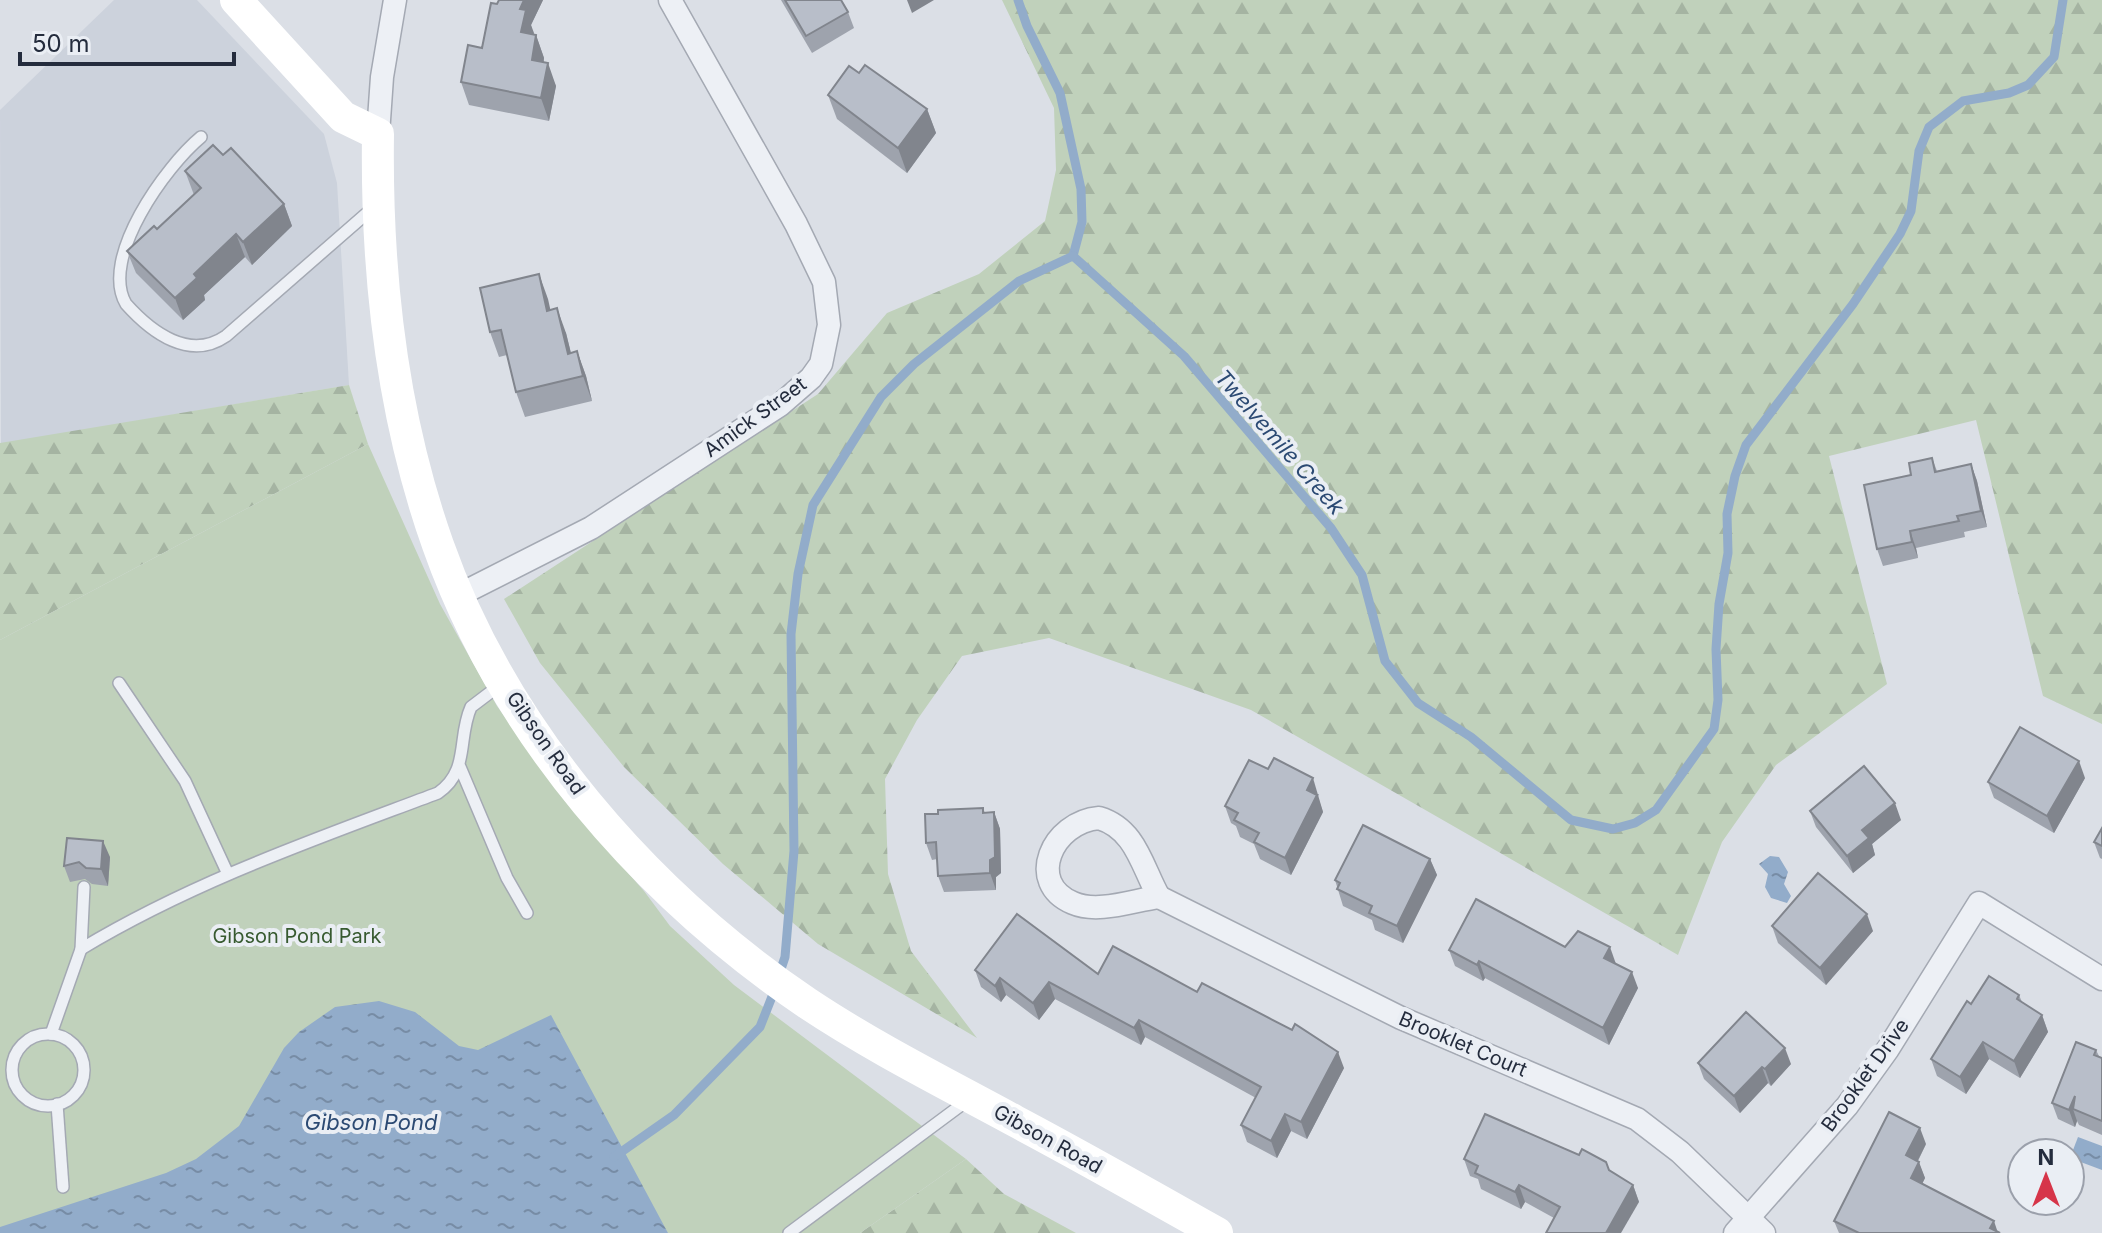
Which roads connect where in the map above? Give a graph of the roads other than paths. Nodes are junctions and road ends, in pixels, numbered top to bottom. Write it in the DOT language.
graph roads {
  1 [pos="236,0"];
  2 [pos="395,0"];
  3 [pos="670,0"];
  4 [pos="378,134"];
  5 [pos="201,137"];
  6 [pos="378,204"];
  7 [pos="459,595"];
  8 [pos="119,683"];
  9 [pos="504,683"];
  10 [pos="460,767"];
  11 [pos="227,872"];
  12 [pos="84,887"];
  13 [pos="1159,897"];
  14 [pos="527,913"];
  15 [pos="81,949"];
  16 [pos="2102,979"];
  17 [pos="51,1034"];
  18 [pos="971,1097"];
  19 [pos="57,1104"];
  20 [pos="63,1187"];
  21 [pos="1741,1224"];
  22 [pos="789,1233"];
  23 [pos="1217,1233"];
  24 [pos="1764,1233"];
  1 -- 4 [label="street"];
  2 -- 4 [label="street"];
  3 -- 7 [label="street, Amick Street"];
  4 -- 6 [label="street, Gibson Road"];
  5 -- 6 [label="lane"];
  6 -- 7 [label="street, Gibson Road"];
  7 -- 9 [label="street, Gibson Road"];
  8 -- 11 [label="lane"];
  9 -- 10 [label="lane"];
  9 -- 18 [label="street, Gibson Road"];
  10 -- 11 [label="lane"];
  10 -- 14 [label="lane"];
  11 -- 15 [label="lane"];
  12 -- 15 [label="lane"];
  13 -- 13 [label="street"];
  13 -- 21 [label="street, Brooklet Court"];
  15 -- 17 [label="lane"];
  16 -- 21 [label="street, Brooklet Drive"];
  17 -- 19 [label="lane"];
  17 -- 19 [label="lane"];
  18 -- 22 [label="lane"];
  18 -- 23 [label="street, Gibson Road"];
  19 -- 20 [label="lane"];
  21 -- 24 [label="street, Brooklet Court"];
}
